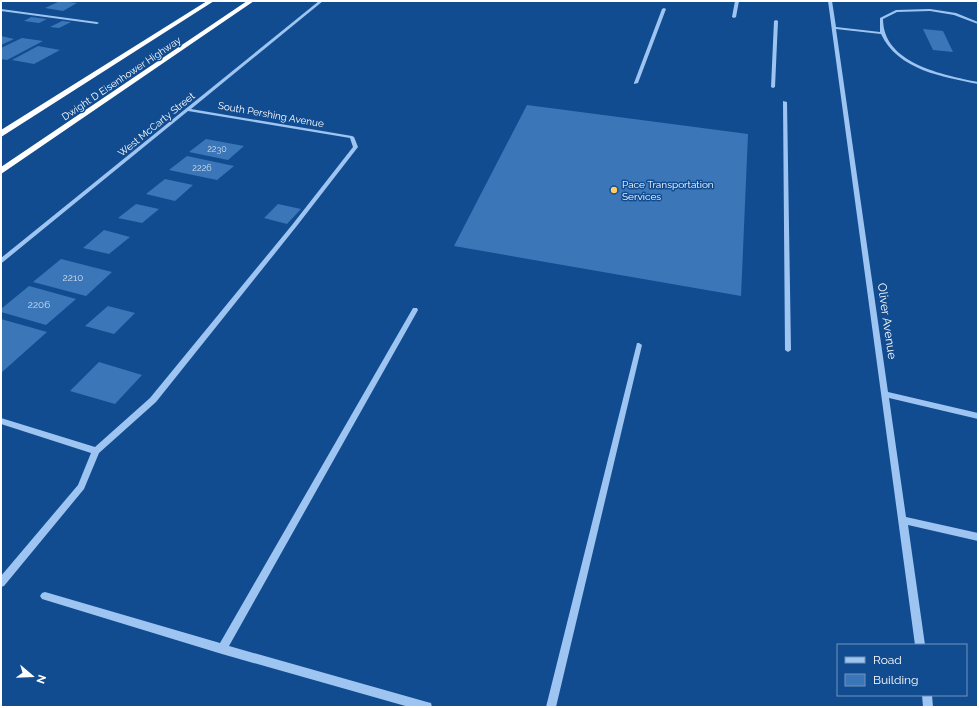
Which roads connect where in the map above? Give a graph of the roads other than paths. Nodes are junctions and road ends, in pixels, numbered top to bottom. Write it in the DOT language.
graph roads {
  1 [pos="211,1"];
  2 [pos="251,1"];
  3 [pos="322,1"];
  4 [pos="737,1"];
  5 [pos="830,1"];
  6 [pos="664,9"];
  7 [pos="1,10"];
  8 [pos="734,17"];
  9 [pos="776,21"];
  10 [pos="97,24"];
  11 [pos="978,24"];
  12 [pos="833,28"];
  13 [pos="882,33"];
  14 [pos="978,83"];
  15 [pos="636,84"];
  16 [pos="773,87"];
  17 [pos="785,102"];
  18 [pos="188,110"];
  19 [pos="1,134"];
  20 [pos="1,171"];
  21 [pos="1,261"];
  22 [pos="415,310"];
  23 [pos="640,345"];
  24 [pos="788,350"];
  25 [pos="885,394"];
  26 [pos="978,416"];
  27 [pos="1,421"];
  28 [pos="96,450"];
  29 [pos="902,520"];
  30 [pos="978,537"];
  31 [pos="1,583"];
  32 [pos="45,596"];
  33 [pos="920,644"];
  34 [pos="222,649"];
  35 [pos="927,696"];
  36 [pos="427,707"];
  37 [pos="551,707"];
  38 [pos="928,707"];
  1 -- 19 [label="highway, Dwight D Eisenhower Highway"];
  2 -- 20 [label="highway, Dwight D Eisenhower Highway"];
  3 -- 18 [label="street, West McCarty Street"];
  4 -- 8 [label="street"];
  5 -- 12 [label="street, Oliver Avenue"];
  6 -- 15 [label="street"];
  7 -- 10 [label="street"];
  9 -- 16 [label="street"];
  11 -- 13 [label="street"];
  12 -- 13 [label="street"];
  12 -- 25 [label="street, Oliver Avenue"];
  13 -- 14 [label="street"];
  17 -- 24 [label="street"];
  18 -- 21 [label="street, West McCarty Street"];
  18 -- 28 [label="street, South Pershing Avenue"];
  22 -- 34 [label="street"];
  23 -- 37 [label="street"];
  25 -- 26 [label="street"];
  25 -- 29 [label="street, Oliver Avenue"];
  27 -- 28 [label="street"];
  28 -- 31 [label="street"];
  29 -- 30 [label="street"];
  29 -- 33 [label="street, Oliver Avenue"];
  32 -- 34 [label="street"];
  34 -- 36 [label="street"];
  35 -- 38 [label="street"];
}
